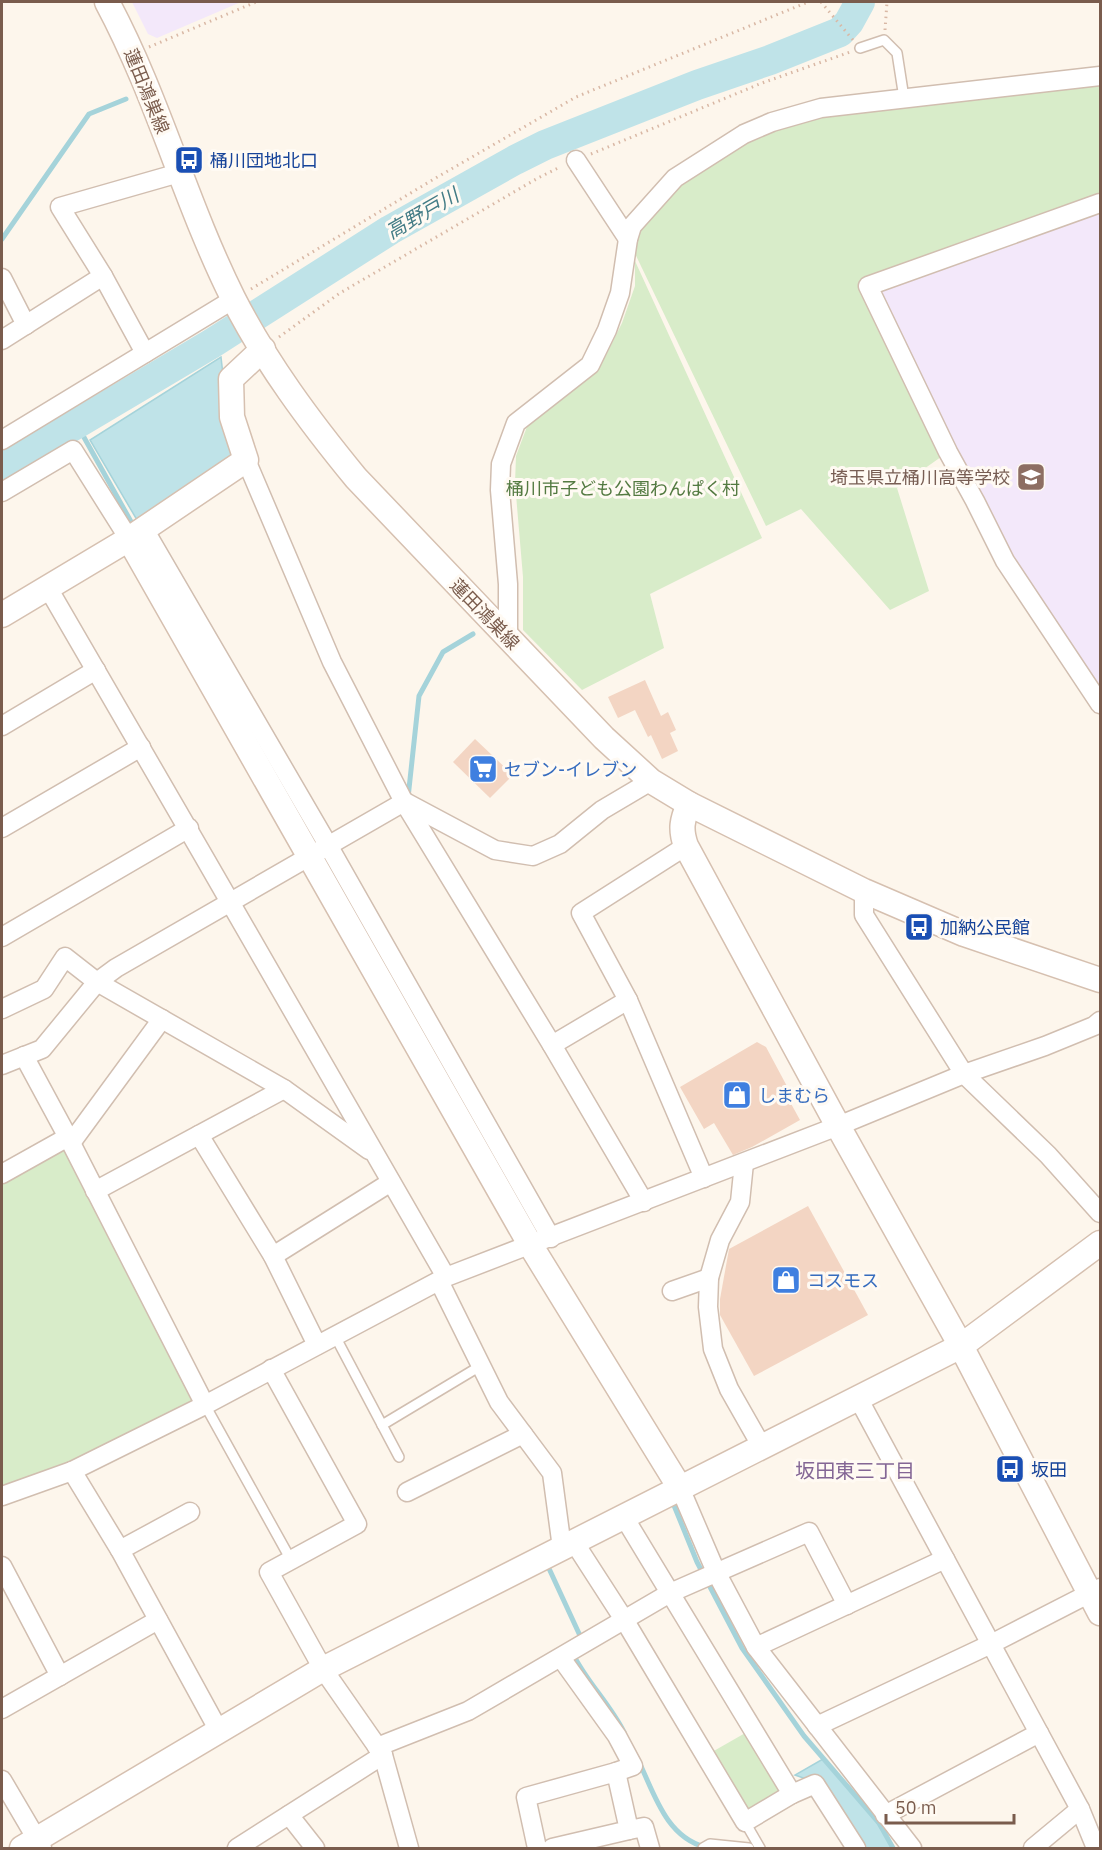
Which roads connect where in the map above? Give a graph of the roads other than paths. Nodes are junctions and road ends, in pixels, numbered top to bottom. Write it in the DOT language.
graph roads {
  1 [pos="107,2"];
  2 [pos="860,48"];
  3 [pos="1101,76"];
  4 [pos="904,98"];
  5 [pos="576,160"];
  6 [pos="179,172"];
  7 [pos="1101,203"];
  8 [pos="628,239"];
  9 [pos="103,276"];
  10 [pos="2,278"];
  11 [pos="234,299"];
  12 [pos="26,325"];
  13 [pos="2,340"];
  14 [pos="263,349"];
  15 [pos="145,353"];
  16 [pos="2,440"];
  17 [pos="246,460"];
  18 [pos="2,492"];
  19 [pos="136,534"];
  20 [pos="48,588"];
  21 [pos="2,615"];
  22 [pos="508,637"];
  23 [pos="96,670"];
  24 [pos="1101,704"];
  25 [pos="2,726"];
  26 [pos="141,747"];
  27 [pos="651,781"];
  28 [pos="404,802"];
  29 [pos="689,804"];
  30 [pos="2,828"];
  31 [pos="189,828"];
  32 [pos="686,846"];
  33 [pos="318,851"];
  34 [pos="864,891"];
  35 [pos="231,901"];
  36 [pos="2,937"];
  37 [pos="1101,980"];
  38 [pos="97,982"];
  39 [pos="628,1000"];
  40 [pos="2,1009"];
  41 [pos="162,1019"];
  42 [pos="1101,1021"];
  43 [pos="552,1045"];
  44 [pos="24,1056"];
  45 [pos="2,1065"];
  46 [pos="964,1074"];
  47 [pos="284,1089"];
  48 [pos="838,1126"];
  49 [pos="199,1135"];
  50 [pos="70,1140"];
  51 [pos="373,1153"];
  52 [pos="744,1163"];
  53 [pos="2,1174"];
  54 [pos="704,1178"];
  55 [pos="391,1182"];
  56 [pos="95,1191"];
  57 [pos="644,1202"];
  58 [pos="1101,1213"];
  59 [pos="541,1242"];
  60 [pos="1101,1243"];
  61 [pos="273,1256"];
  62 [pos="709,1278"];
  63 [pos="442,1279"];
  64 [pos="672,1291"];
  65 [pos="335,1336"];
  66 [pos="317,1345"];
  67 [pos="961,1346"];
  68 [pos="482,1365"];
  69 [pos="271,1369"];
  70 [pos="858,1398"];
  71 [pos="204,1405"];
  72 [pos="382,1425"];
  73 [pos="523,1434"];
  74 [pos="762,1447"];
  75 [pos="399,1457"];
  76 [pos="72,1471"];
  77 [pos="681,1488"];
  78 [pos="406,1492"];
  79 [pos="2,1496"];
  80 [pos="190,1512"];
  81 [pos="624,1517"];
  82 [pos="568,1545"];
  83 [pos="120,1550"];
  84 [pos="945,1559"];
  85 [pos="291,1560"];
  86 [pos="2,1566"];
  87 [pos="716,1572"];
  88 [pos="670,1593"];
  89 [pos="1097,1598"];
  90 [pos="847,1605"];
  91 [pos="158,1620"];
  92 [pos="625,1621"];
  93 [pos="991,1644"];
  94 [pos="756,1647"];
  95 [pos="561,1658"];
  96 [pos="323,1669"];
  97 [pos="60,1676"];
  98 [pos="2,1709"];
  99 [pos="817,1726"];
  100 [pos="219,1731"];
  101 [pos="1039,1733"];
  102 [pos="380,1751"];
  103 [pos="616,1772"];
  104 [pos="2,1780"];
  105 [pos="792,1794"];
  106 [pos="1080,1809"];
  107 [pos="290,1815"];
  108 [pos="885,1815"];
  109 [pos="745,1822"];
  110 [pos="629,1830"];
  111 [pos="34,1846"];
  112 [pos="247,1846"];
  113 [pos="315,1848"];
  114 [pos="409,1848"];
  115 [pos="537,1848"];
  116 [pos="552,1848"];
  117 [pos="650,1848"];
  118 [pos="703,1848"];
  119 [pos="749,1848"];
  120 [pos="760,1848"];
  121 [pos="856,1848"];
  122 [pos="912,1848"];
  123 [pos="1033,1848"];
  124 [pos="1096,1848"];
  1 -- 6 [label="street, 蓮田鴻巣線"];
  2 -- 4 [label="lane"];
  3 -- 4 [label="street"];
  4 -- 8 [label="street"];
  5 -- 8 [label="street"];
  6 -- 9 [label="street"];
  6 -- 11 [label="street, 蓮田鴻巣線"];
  7 -- 24 [label="street"];
  8 -- 22 [label="street"];
  9 -- 12 [label="street"];
  9 -- 15 [label="street"];
  10 -- 12 [label="street"];
  11 -- 14 [label="street, 蓮田鴻巣線"];
  11 -- 15 [label="street"];
  12 -- 13 [label="street"];
  14 -- 17 [label="street"];
  14 -- 22 [label="street, 蓮田鴻巣線"];
  15 -- 16 [label="street"];
  17 -- 19 [label="street"];
  17 -- 28 [label="street"];
  18 -- 19 [label="street"];
  19 -- 20 [label="street"];
  19 -- 33 [label="street"];
  20 -- 21 [label="street"];
  20 -- 23 [label="street"];
  22 -- 27 [label="street, 蓮田鴻巣線"];
  23 -- 25 [label="street"];
  23 -- 26 [label="street"];
  26 -- 30 [label="street"];
  26 -- 31 [label="street"];
  27 -- 28 [label="street"];
  27 -- 29 [label="street, 蓮田鴻巣線"];
  28 -- 33 [label="street"];
  28 -- 43 [label="street"];
  29 -- 32 [label="street"];
  29 -- 34 [label="street, 蓮田鴻巣線"];
  31 -- 35 [label="street"];
  31 -- 36 [label="street"];
  32 -- 39 [label="street"];
  32 -- 48 [label="street"];
  33 -- 35 [label="street"];
  33 -- 59 [label="street"];
  34 -- 37 [label="street, 蓮田鴻巣線"];
  34 -- 46 [label="street"];
  35 -- 38 [label="street"];
  35 -- 51 [label="street"];
  38 -- 40 [label="street"];
  38 -- 41 [label="street"];
  38 -- 44 [label="street"];
  39 -- 43 [label="street"];
  39 -- 54 [label="street"];
  41 -- 47 [label="street"];
  41 -- 50 [label="street"];
  42 -- 46 [label="street"];
  43 -- 57 [label="street"];
  44 -- 45 [label="street"];
  44 -- 50 [label="street"];
  46 -- 48 [label="street"];
  46 -- 58 [label="street"];
  47 -- 49 [label="street"];
  47 -- 51 [label="street"];
  48 -- 52 [label="street"];
  48 -- 67 [label="street"];
  49 -- 56 [label="street"];
  49 -- 61 [label="street"];
  50 -- 53 [label="street"];
  50 -- 56 [label="street"];
  51 -- 55 [label="street"];
  52 -- 54 [label="street"];
  52 -- 62 [label="street"];
  54 -- 57 [label="street"];
  55 -- 61 [label="street"];
  55 -- 63 [label="street"];
  56 -- 71 [label="street"];
  57 -- 59 [label="street"];
  59 -- 63 [label="street"];
  59 -- 77 [label="street"];
  60 -- 67 [label="street"];
  61 -- 66 [label="street"];
  62 -- 64 [label="street"];
  62 -- 74 [label="street"];
  63 -- 65 [label="street"];
  63 -- 68 [label="street"];
  65 -- 66 [label="street"];
  65 -- 72 [label="lane"];
  66 -- 69 [label="street"];
  67 -- 70 [label="street"];
  67 -- 89 [label="street"];
  68 -- 72 [label="lane"];
  68 -- 73 [label="street"];
  69 -- 71 [label="street"];
  69 -- 85 [label="street"];
  70 -- 74 [label="street"];
  70 -- 84 [label="street"];
  71 -- 76 [label="street"];
  71 -- 85 [label="lane"];
  72 -- 75 [label="lane"];
  73 -- 78 [label="street"];
  73 -- 82 [label="street"];
  74 -- 77 [label="street"];
  76 -- 79 [label="street"];
  76 -- 83 [label="street"];
  77 -- 81 [label="street"];
  77 -- 87 [label="street"];
  80 -- 83 [label="street"];
  81 -- 82 [label="street"];
  81 -- 88 [label="street"];
  82 -- 92 [label="street"];
  82 -- 96 [label="street"];
  83 -- 91 [label="street"];
  84 -- 90 [label="street"];
  84 -- 93 [label="street"];
  85 -- 96 [label="street"];
  86 -- 97 [label="street"];
  87 -- 88 [label="street"];
  87 -- 90 [label="street"];
  87 -- 94 [label="street"];
  88 -- 92 [label="street"];
  88 -- 105 [label="street"];
  89 -- 93 [label="street"];
  90 -- 94 [label="street"];
  91 -- 97 [label="street"];
  91 -- 100 [label="street"];
  92 -- 95 [label="street"];
  92 -- 109 [label="street"];
  93 -- 99 [label="street"];
  93 -- 101 [label="street"];
  94 -- 99 [label="street"];
  95 -- 102 [label="street"];
  95 -- 103 [label="street"];
  96 -- 100 [label="street"];
  96 -- 102 [label="street"];
  97 -- 98 [label="street"];
  99 -- 108 [label="street"];
  100 -- 111 [label="street"];
  101 -- 106 [label="street"];
  101 -- 108 [label="street"];
  102 -- 107 [label="street"];
  102 -- 114 [label="street"];
  103 -- 110 [label="street"];
  103 -- 115 [label="street"];
  104 -- 111 [label="street"];
  105 -- 109 [label="street"];
  105 -- 121 [label="street"];
  106 -- 123 [label="street"];
  106 -- 124 [label="street"];
  107 -- 112 [label="street"];
  107 -- 113 [label="street"];
  108 -- 122 [label="street"];
  109 -- 120 [label="lane"];
  110 -- 116 [label="street"];
  110 -- 117 [label="street"];
  118 -- 119 [label="lane"];
}
